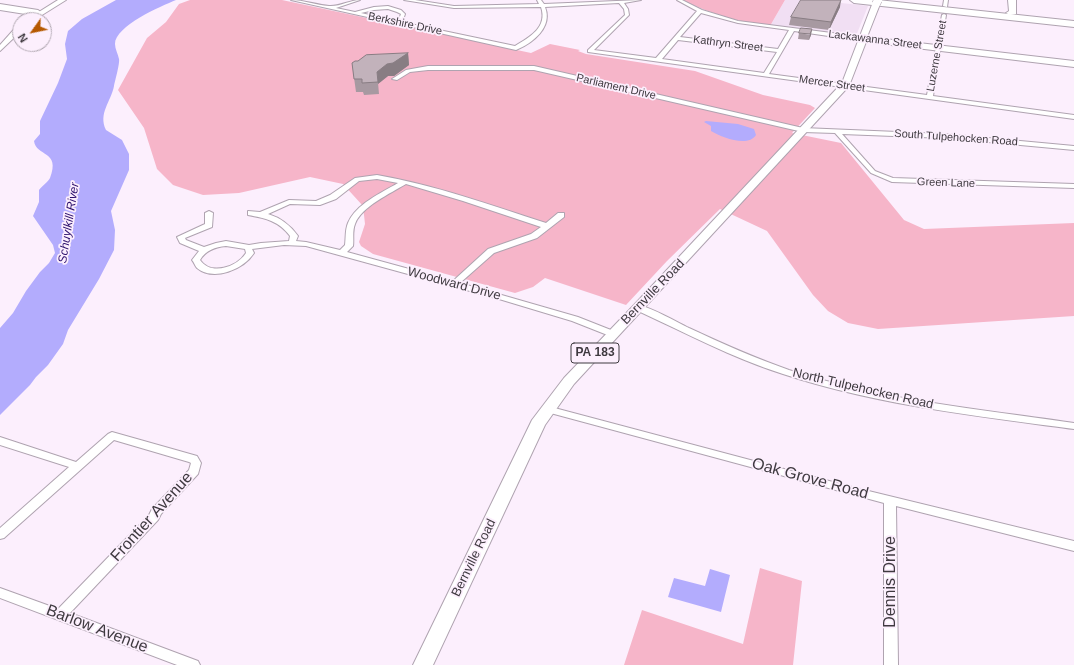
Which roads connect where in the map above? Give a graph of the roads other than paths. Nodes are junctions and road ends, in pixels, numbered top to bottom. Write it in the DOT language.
graph roads {
  1 [pos="63,0"];
  2 [pos="293,0"];
  3 [pos="358,0"];
  4 [pos="406,0"];
  5 [pos="539,0"];
  6 [pos="639,0"];
  7 [pos="679,0"];
  8 [pos="854,0"];
  9 [pos="946,0"];
  10 [pos="1012,0"];
  11 [pos="874,1"];
  12 [pos="621,2"];
  13 [pos="543,6"];
  14 [pos="945,6"];
  15 [pos="0,8"];
  16 [pos="331,8"];
  17 [pos="700,11"];
  18 [pos="30,12"];
  19 [pos="40,12"];
  20 [pos="356,13"];
  21 [pos="944,14"];
  22 [pos="1007,14"];
  23 [pos="397,22"];
  24 [pos="1074,24"];
  25 [pos="792,30"];
  26 [pos="12,36"];
  27 [pos="677,38"];
  28 [pos="863,39"];
  29 [pos="938,48"];
  30 [pos="0,49"];
  31 [pos="779,51"];
  32 [pos="658,60"];
  33 [pos="1074,64"];
  34 [pos="766,75"];
  35 [pos="395,79"];
  36 [pos="842,89"];
  37 [pos="930,97"];
  38 [pos="1074,117"];
  39 [pos="803,130"];
  40 [pos="837,132"];
  41 [pos="1074,148"];
  42 [pos="405,182"];
  43 [pos="1074,186"];
  44 [pos="209,213"];
  45 [pos="250,213"];
  46 [pos="262,214"];
  47 [pos="561,215"];
  48 [pos="547,226"];
  49 [pos="292,244"];
  50 [pos="248,248"];
  51 [pos="204,250"];
  52 [pos="341,253"];
  53 [pos="454,284"];
  54 [pos="640,308"];
  55 [pos="613,334"];
  56 [pos="547,409"];
  57 [pos="1074,426"];
  58 [pos="0,441"];
  59 [pos="77,466"];
  60 [pos="890,500"];
  61 [pos="0,535"];
  62 [pos="1074,546"];
  63 [pos="0,593"];
  64 [pos="61,614"];
  65 [pos="194,665"];
  66 [pos="423,665"];
  67 [pos="891,665"];
  1 -- 19 [label="street"];
  2 -- 16 [label="street, Berkshire Drive"];
  3 -- 16 [label="street"];
  4 -- 13 [label="street"];
  5 -- 13 [label="street"];
  6 -- 12 [label="street"];
  7 -- 17 [label="street, Lackawanna Street"];
  8 -- 22 [label="highway"];
  9 -- 14 [label="street, Luzerne Street"];
  10 -- 22 [label="main road"];
  11 -- 22 [label="highway"];
  11 -- 28 [label="main road, PA 183"];
  12 -- 13 [label="street"];
  12 -- 32 [label="street, Mercer Street"];
  13 -- 23 [label="street, Berkshire Drive"];
  15 -- 18 [label="highway"];
  16 -- 20 [label="street, Berkshire Drive"];
  17 -- 25 [label="street, Lackawanna Street"];
  17 -- 27 [label="street"];
  20 -- 23 [label="street, Berkshire Drive"];
  20 -- 23 [label="street"];
  21 -- 29 [label="street, Luzerne Street"];
  22 -- 24 [label="highway"];
  22 -- 24 [label="highway"];
  25 -- 28 [label="street, Lackawanna Street"];
  25 -- 31 [label="street"];
  26 -- 30 [label="street"];
  27 -- 31 [label="street, Kathryn Street"];
  27 -- 32 [label="street"];
  28 -- 29 [label="main road, Lackawanna Street"];
  28 -- 36 [label="main road, PA 183"];
  29 -- 33 [label="main road, Lackawanna Street"];
  29 -- 37 [label="street, Luzerne Street"];
  31 -- 34 [label="street"];
  32 -- 34 [label="street, Mercer Street"];
  34 -- 36 [label="street, Mercer Street"];
  35 -- 39 [label="street, Parliament Drive"];
  36 -- 37 [label="street, Mercer Street"];
  36 -- 39 [label="main road, Bernville Road / PA 183"];
  37 -- 38 [label="street, Mercer Street"];
  39 -- 40 [label="street, Parliament Drive"];
  39 -- 54 [label="main road, Bernville Road / PA 183"];
  40 -- 41 [label="street, South Tulpehocken Road"];
  40 -- 43 [label="street, Green Lane"];
  42 -- 46 [label="street"];
  42 -- 48 [label="street"];
  42 -- 52 [label="street"];
  44 -- 51 [label="street"];
  45 -- 46 [label="street"];
  46 -- 49 [label="street"];
  47 -- 48 [label="street"];
  48 -- 53 [label="street"];
  49 -- 50 [label="street, Woodward Drive"];
  49 -- 52 [label="street, Woodward Drive"];
  50 -- 51 [label="street, Woodward Drive"];
  50 -- 51 [label="street"];
  52 -- 53 [label="street, Woodward Drive"];
  53 -- 55 [label="street, Woodward Drive"];
  54 -- 55 [label="main road, Bernville Road / PA 183"];
  54 -- 57 [label="street, North Tulpehocken Road"];
  55 -- 56 [label="main road, Bernville Road / PA 183"];
  56 -- 60 [label="street, Oak Grove Road"];
  56 -- 66 [label="main road, Bernville Road / PA 183"];
  58 -- 59 [label="street"];
  59 -- 61 [label="street"];
  59 -- 64 [label="street, Frontier Avenue"];
  60 -- 62 [label="street, Oak Grove Road"];
  60 -- 67 [label="street, Dennis Drive"];
  63 -- 64 [label="street, Barlow Avenue"];
  64 -- 65 [label="street, Barlow Avenue"];
}
